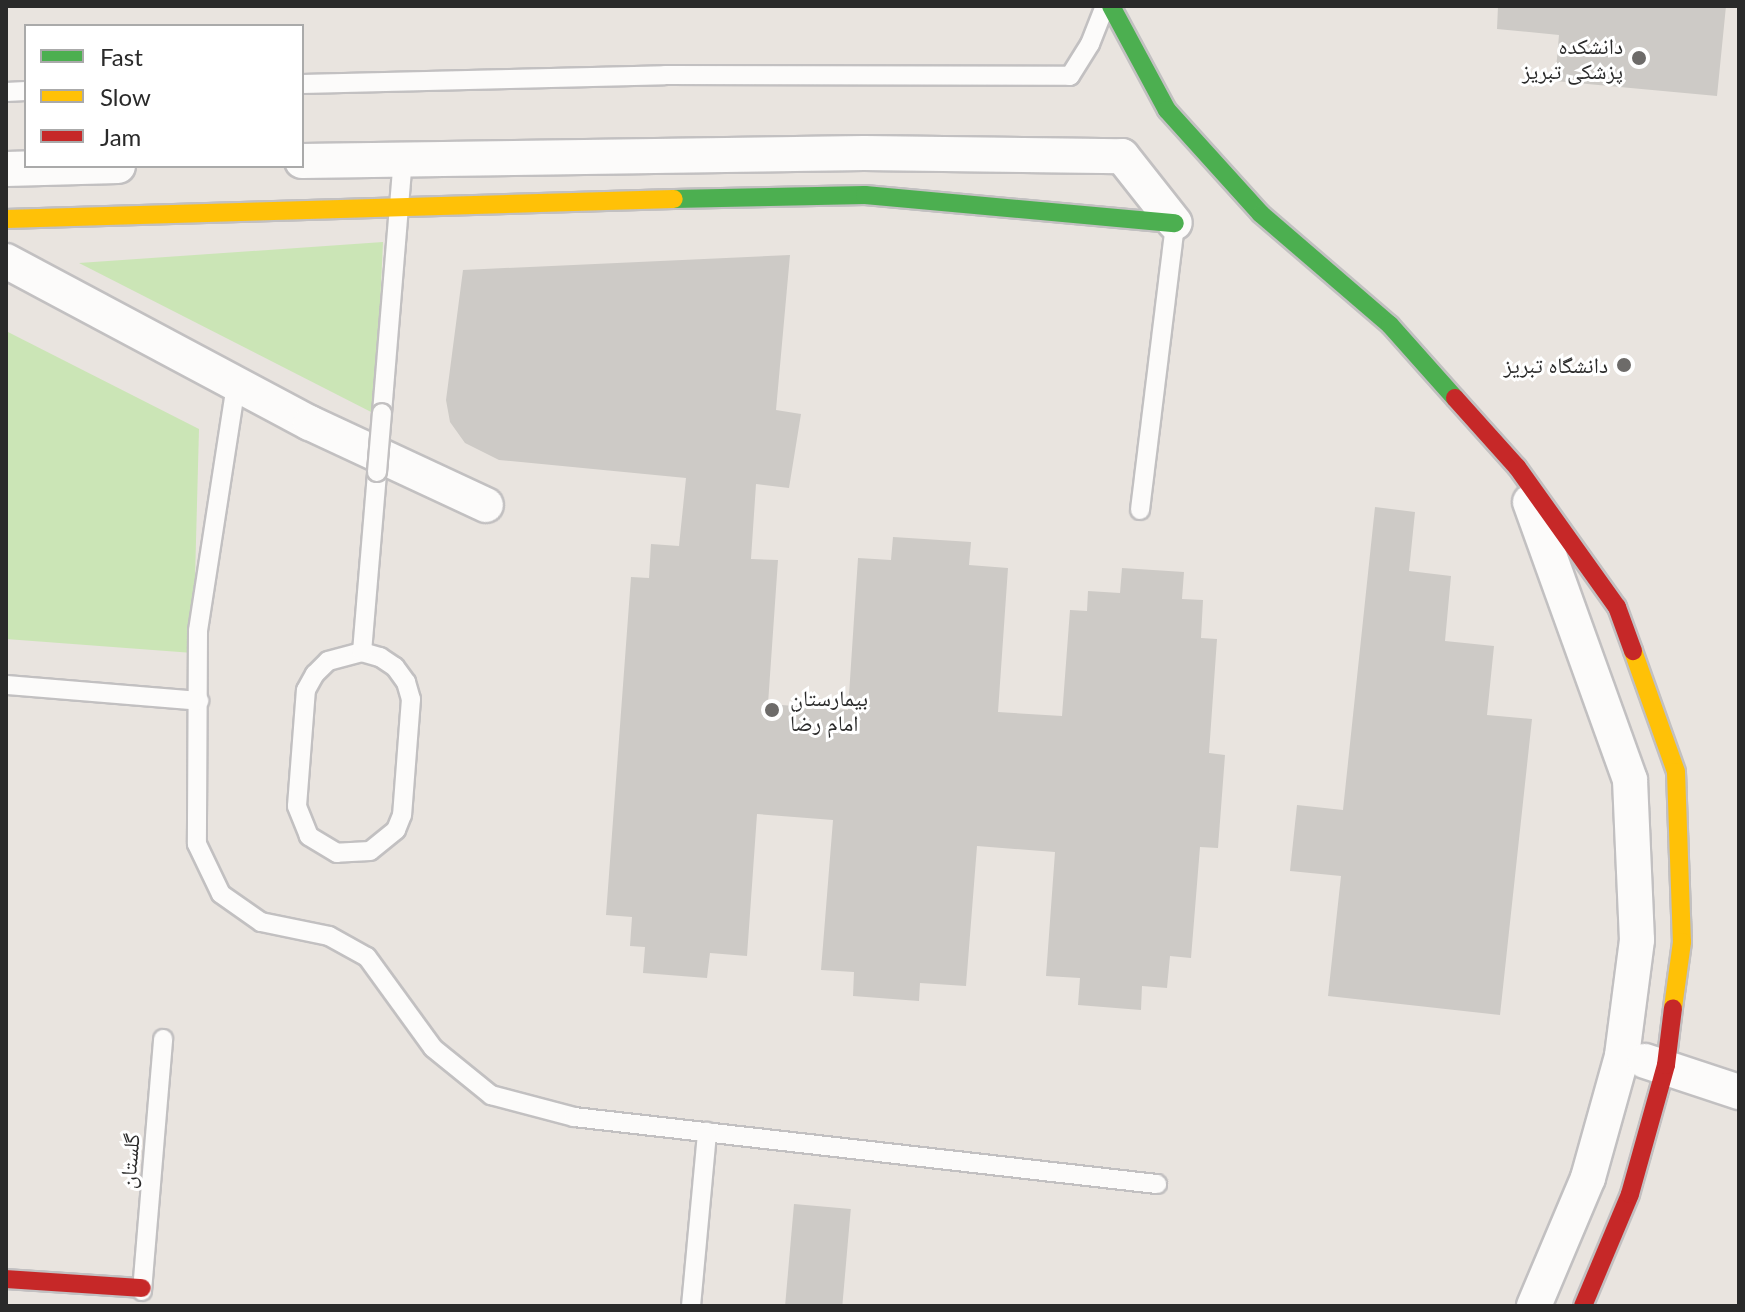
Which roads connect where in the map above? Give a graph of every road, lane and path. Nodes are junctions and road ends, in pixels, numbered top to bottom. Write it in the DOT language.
graph roads {
  1 [pos="1105,6"];
  2 [pos="1111,6"];
  3 [pos="304,84"];
  4 [pos="403,158"];
  5 [pos="304,161"];
  6 [pos="43,168"];
  7 [pos="6,169"];
  8 [pos="399,205"];
  9 [pos="6,219"];
  10 [pos="1175,223"];
  11 [pos="6,261"];
  12 [pos="236,385"];
  13 [pos="1517,467"];
  14 [pos="486,505"];
  15 [pos="1140,510"];
  16 [pos="362,652"];
  17 [pos="6,685"];
  18 [pos="199,701"];
  19 [pos="163,1039"];
  20 [pos="1622,1056"];
  21 [pos="1666,1065"];
  22 [pos="1739,1092"];
  23 [pos="707,1132"];
  24 [pos="1157,1184"];
  25 [pos="6,1279"];
  26 [pos="141,1297"];
  27 [pos="691,1306"];
  28 [pos="1534,1306"];
  29 [pos="1583,1306"];
  1 -- 3 [label="lane"];
  2 -- 13 [label="street"];
  4 -- 5 [label="street"];
  4 -- 8 [label="lane"];
  4 -- 10 [label="street"];
  6 -- 7 [label="street"];
  8 -- 9 [label="street"];
  8 -- 10 [label="street"];
  8 -- 16 [label="lane, bridge"];
  10 -- 15 [label="lane"];
  11 -- 12 [label="street"];
  12 -- 14 [label="street"];
  12 -- 18 [label="lane"];
  13 -- 20 [label="street"];
  13 -- 21 [label="street"];
  16 -- 16 [label="lane"];
  17 -- 18 [label="lane"];
  18 -- 23 [label="lane"];
  19 -- 26 [label="lane, گلستان"];
  20 -- 21 [label="street"];
  20 -- 28 [label="street"];
  21 -- 22 [label="street"];
  21 -- 29 [label="street"];
  23 -- 24 [label="lane"];
  23 -- 27 [label="lane"];
  25 -- 26 [label="street, گلستان"];
}
